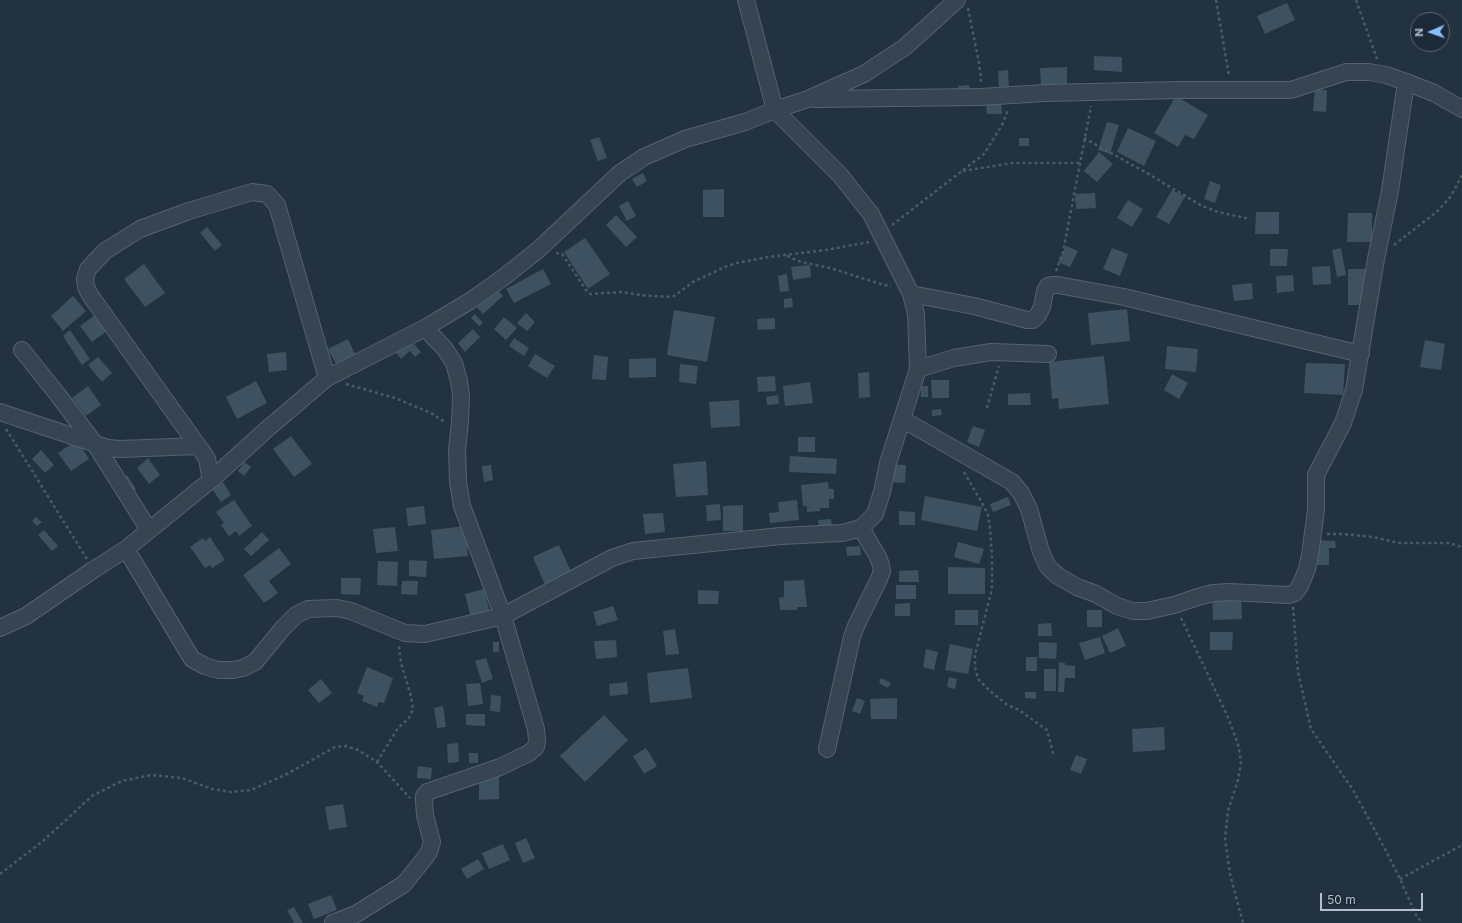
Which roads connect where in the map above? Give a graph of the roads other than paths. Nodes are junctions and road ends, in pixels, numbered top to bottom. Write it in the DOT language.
graph roads {
  1 [pos="746,0"];
  2 [pos="962,3"];
  3 [pos="1406,82"];
  4 [pos="808,99"];
  5 [pos="1462,108"];
  6 [pos="775,110"];
  7 [pos="910,291"];
  8 [pos="424,328"];
  9 [pos="22,350"];
  10 [pos="1048,354"];
  11 [pos="1361,354"];
  12 [pos="918,370"];
  13 [pos="327,378"];
  14 [pos="2,419"];
  15 [pos="902,419"];
  16 [pos="94,444"];
  17 [pos="198,446"];
  18 [pos="211,480"];
  19 [pos="861,528"];
  20 [pos="149,530"];
  21 [pos="126,549"];
  22 [pos="503,616"];
  23 [pos="0,628"];
  24 [pos="827,749"];
  25 [pos="333,923"];
  1 -- 6 [label="street"];
  2 -- 4 [label="street"];
  3 -- 4 [label="street"];
  3 -- 5 [label="street"];
  3 -- 11 [label="street"];
  4 -- 6 [label="street"];
  6 -- 7 [label="street"];
  6 -- 8 [label="street"];
  7 -- 11 [label="street"];
  7 -- 12 [label="street"];
  8 -- 13 [label="street"];
  8 -- 22 [label="street"];
  9 -- 16 [label="street"];
  10 -- 12 [label="street"];
  11 -- 15 [label="street"];
  12 -- 15 [label="street"];
  13 -- 17 [label="street"];
  13 -- 18 [label="street"];
  14 -- 16 [label="street"];
  15 -- 19 [label="street"];
  16 -- 17 [label="street"];
  16 -- 20 [label="street"];
  17 -- 18 [label="street"];
  18 -- 20 [label="street"];
  19 -- 22 [label="street"];
  19 -- 24 [label="street"];
  20 -- 21 [label="street"];
  21 -- 22 [label="street"];
  21 -- 23 [label="street"];
  22 -- 25 [label="street"];
}
